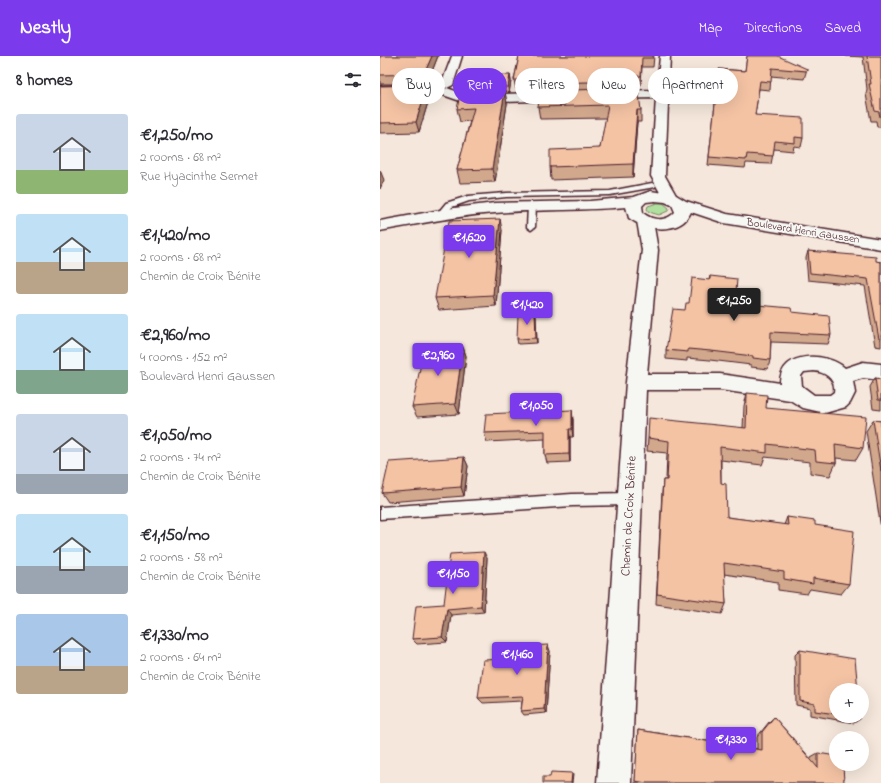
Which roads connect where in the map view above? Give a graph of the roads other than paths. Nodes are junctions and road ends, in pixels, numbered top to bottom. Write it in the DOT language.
graph roads {
  1 [pos="457,56"];
  2 [pos="665,56"];
  3 [pos="664,68"];
  4 [pos="447,88"];
  5 [pos="380,90"];
  6 [pos="584,96"];
  7 [pos="661,104"];
  8 [pos="648,190"];
  9 [pos="675,201"];
  10 [pos="532,206"];
  11 [pos="590,206"];
  12 [pos="441,214"];
  13 [pos="724,218"];
  14 [pos="642,220"];
  15 [pos="672,221"];
  16 [pos="380,226"];
  17 [pos="531,226"];
  18 [pos="881,244"];
  19 [pos="650,250"];
  20 [pos="881,372"];
  21 [pos="841,377"];
  22 [pos="636,382"];
  23 [pos="796,393"];
  24 [pos="630,499"];
  25 [pos="380,513"];
  26 [pos="614,783"];
  1 -- 4 [label="street"];
  2 -- 3 [label="street"];
  4 -- 5 [label="street"];
  4 -- 6 [label="street"];
  7 -- 8 [label="street"];
  8 -- 9 [label="street"];
  8 -- 9 [label="street, Boulevard Henri Gaussen"];
  8 -- 11 [label="street, Boulevard Henri Gaussen"];
  8 -- 12 [label="lane"];
  8 -- 14 [label="street"];
  9 -- 13 [label="street, Boulevard Henri Gaussen"];
  9 -- 15 [label="street"];
  10 -- 11 [label="street, Boulevard Henri Gaussen"];
  10 -- 12 [label="street, Boulevard Henri Gaussen"];
  10 -- 17 [label="lane"];
  11 -- 14 [label="street, Boulevard Henri Gaussen"];
  12 -- 16 [label="street, Boulevard Henri Gaussen"];
  13 -- 15 [label="street, Boulevard Henri Gaussen"];
  13 -- 18 [label="street, Boulevard Henri Gaussen"];
  14 -- 15 [label="street, Boulevard Henri Gaussen"];
  14 -- 19 [label="street, Chemin de Croix Bénite"];
  15 -- 19 [label="street, Chemin de Croix Bénite"];
  19 -- 22 [label="street, Chemin de Croix Bénite"];
  20 -- 21 [label="street"];
  21 -- 23 [label="street"];
  21 -- 23 [label="street"];
  22 -- 23 [label="street"];
  22 -- 24 [label="street, Chemin de Croix Bénite"];
  24 -- 25 [label="lane"];
  24 -- 26 [label="street, Chemin de Croix Bénite"];
}
